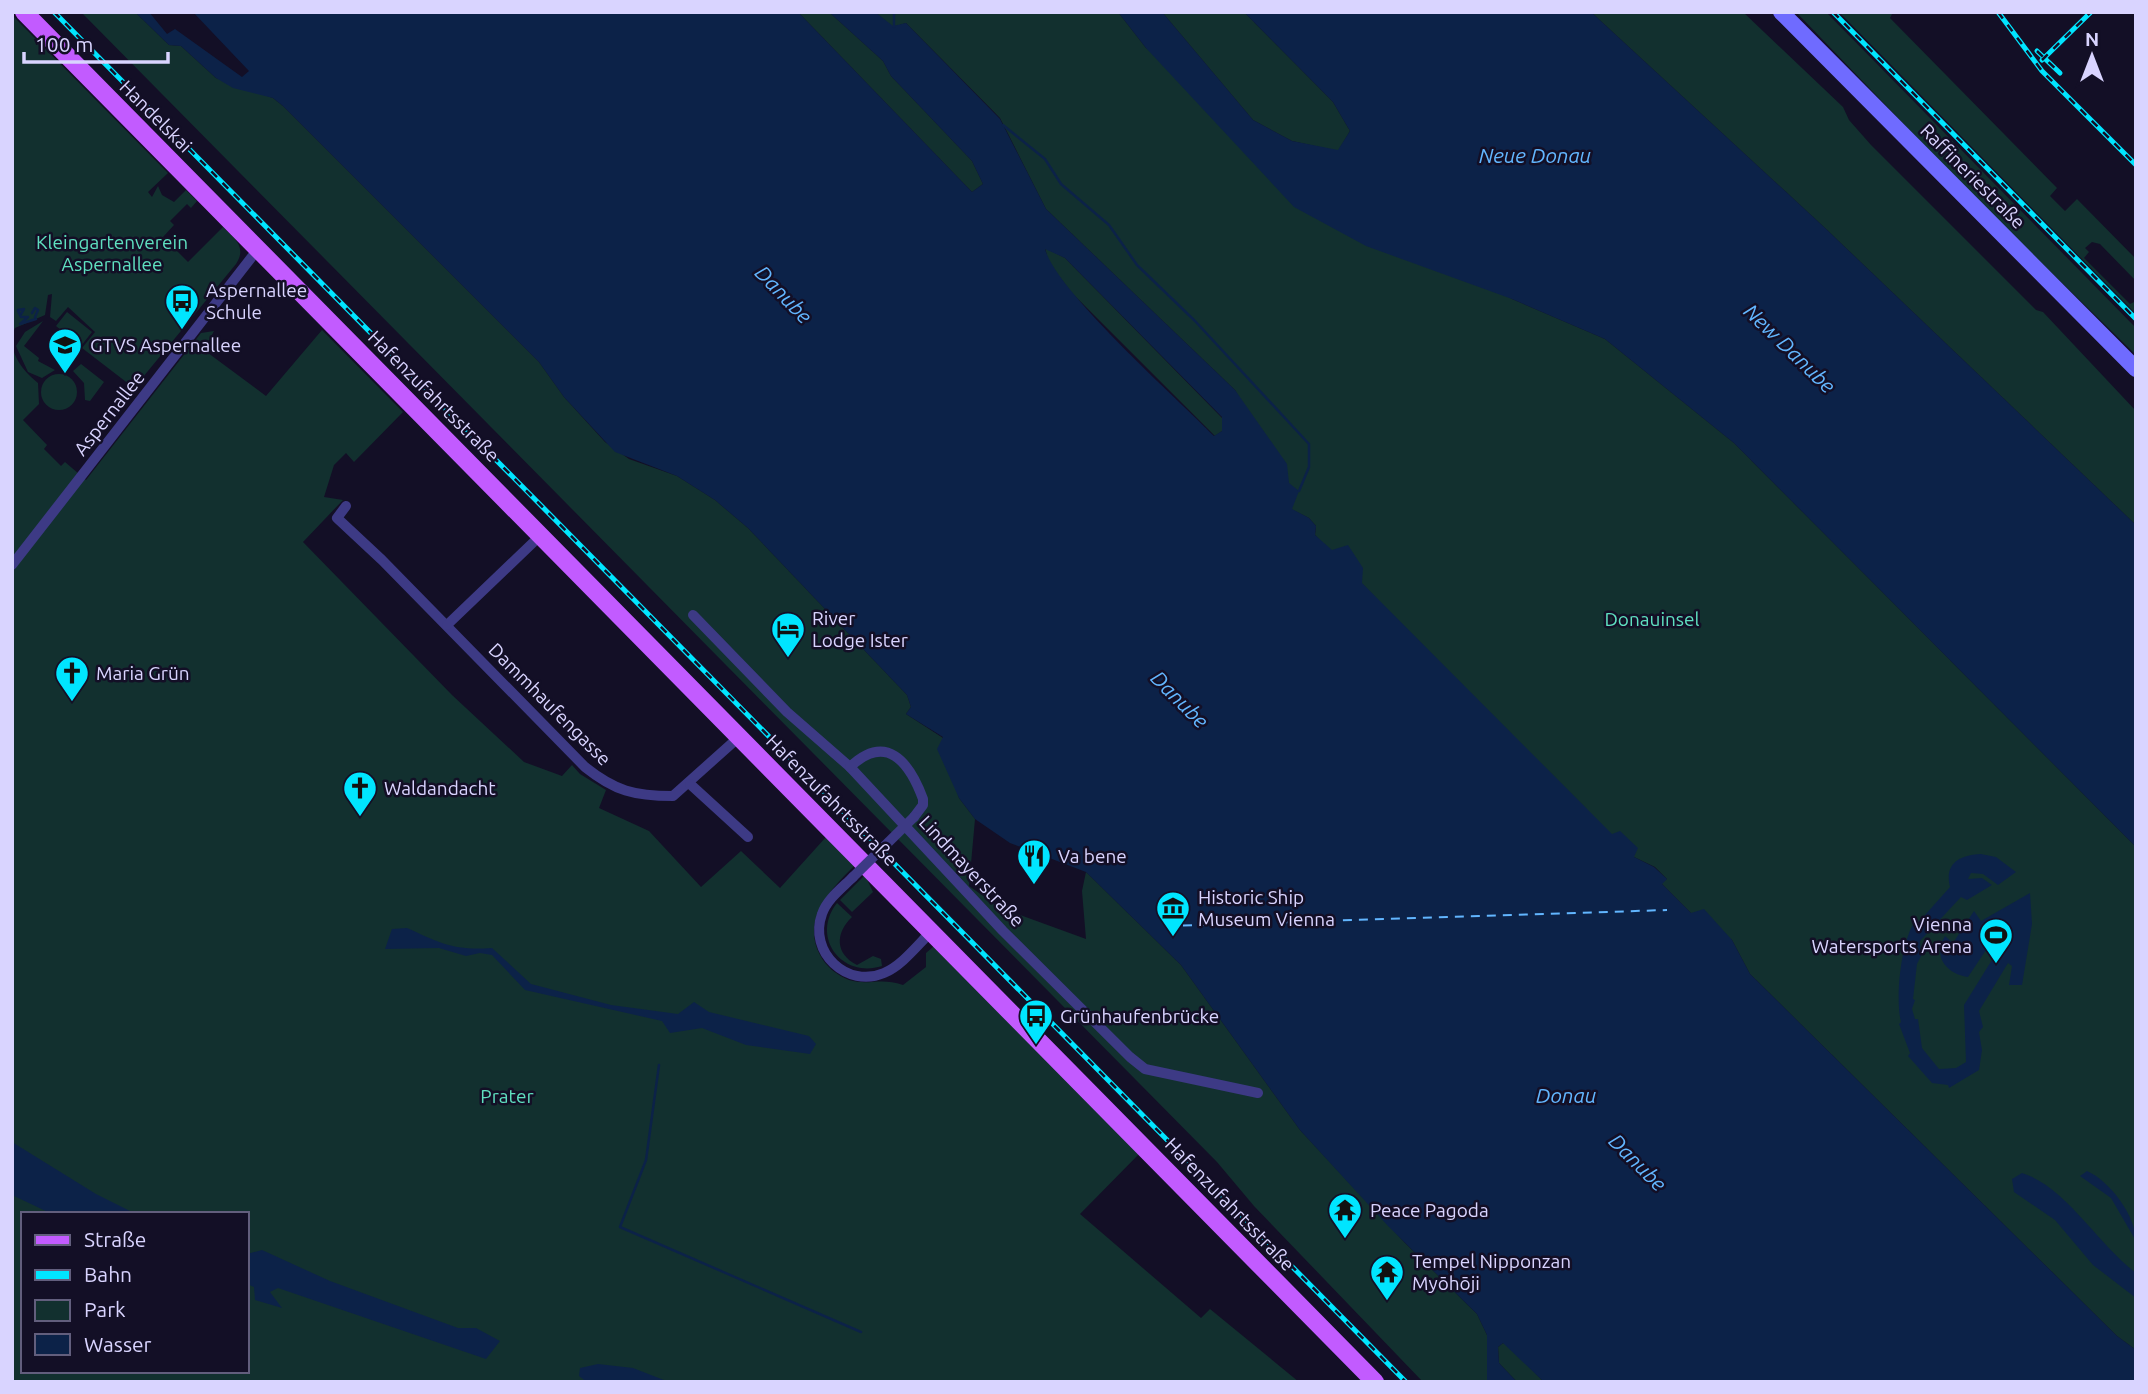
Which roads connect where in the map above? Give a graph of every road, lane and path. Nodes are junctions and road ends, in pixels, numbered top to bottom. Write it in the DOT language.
graph roads {
  1 [pos="24,12"];
  2 [pos="1781,12"];
  3 [pos="258,249"];
  4 [pos="2136,369"];
  5 [pos="345,506"];
  6 [pos="542,534"];
  7 [pos="12,565"];
  8 [pos="693,615"];
  9 [pos="447,625"];
  10 [pos="740,737"];
  11 [pos="850,767"];
  12 [pos="690,784"];
  13 [pos="748,837"];
  14 [pos="933,930"];
  15 [pos="1258,1093"];
  16 [pos="1375,1382"];
  1 -- 3 [label="main road, Handelskai"];
  2 -- 4 [label="main road, Raffineriestraße"];
  3 -- 6 [label="main road, Hafenzufahrtsstraße"];
  3 -- 7 [label="street, Aspernallee"];
  5 -- 9 [label="street, Dammhaufengasse"];
  6 -- 9 [label="street"];
  6 -- 10 [label="main road, Hafenzufahrtsstraße"];
  8 -- 11 [label="street, Lindmayerstraße"];
  9 -- 12 [label="street, Dammhaufengasse"];
  10 -- 12 [label="street, Dammhaufengasse"];
  10 -- 14 [label="main road, Hafenzufahrtsstraße"];
  11 -- 14 [label="street, bridge"];
  11 -- 15 [label="street, Lindmayerstraße"];
  12 -- 13 [label="street"];
  14 -- 16 [label="main road, Hafenzufahrtsstraße"];
}
